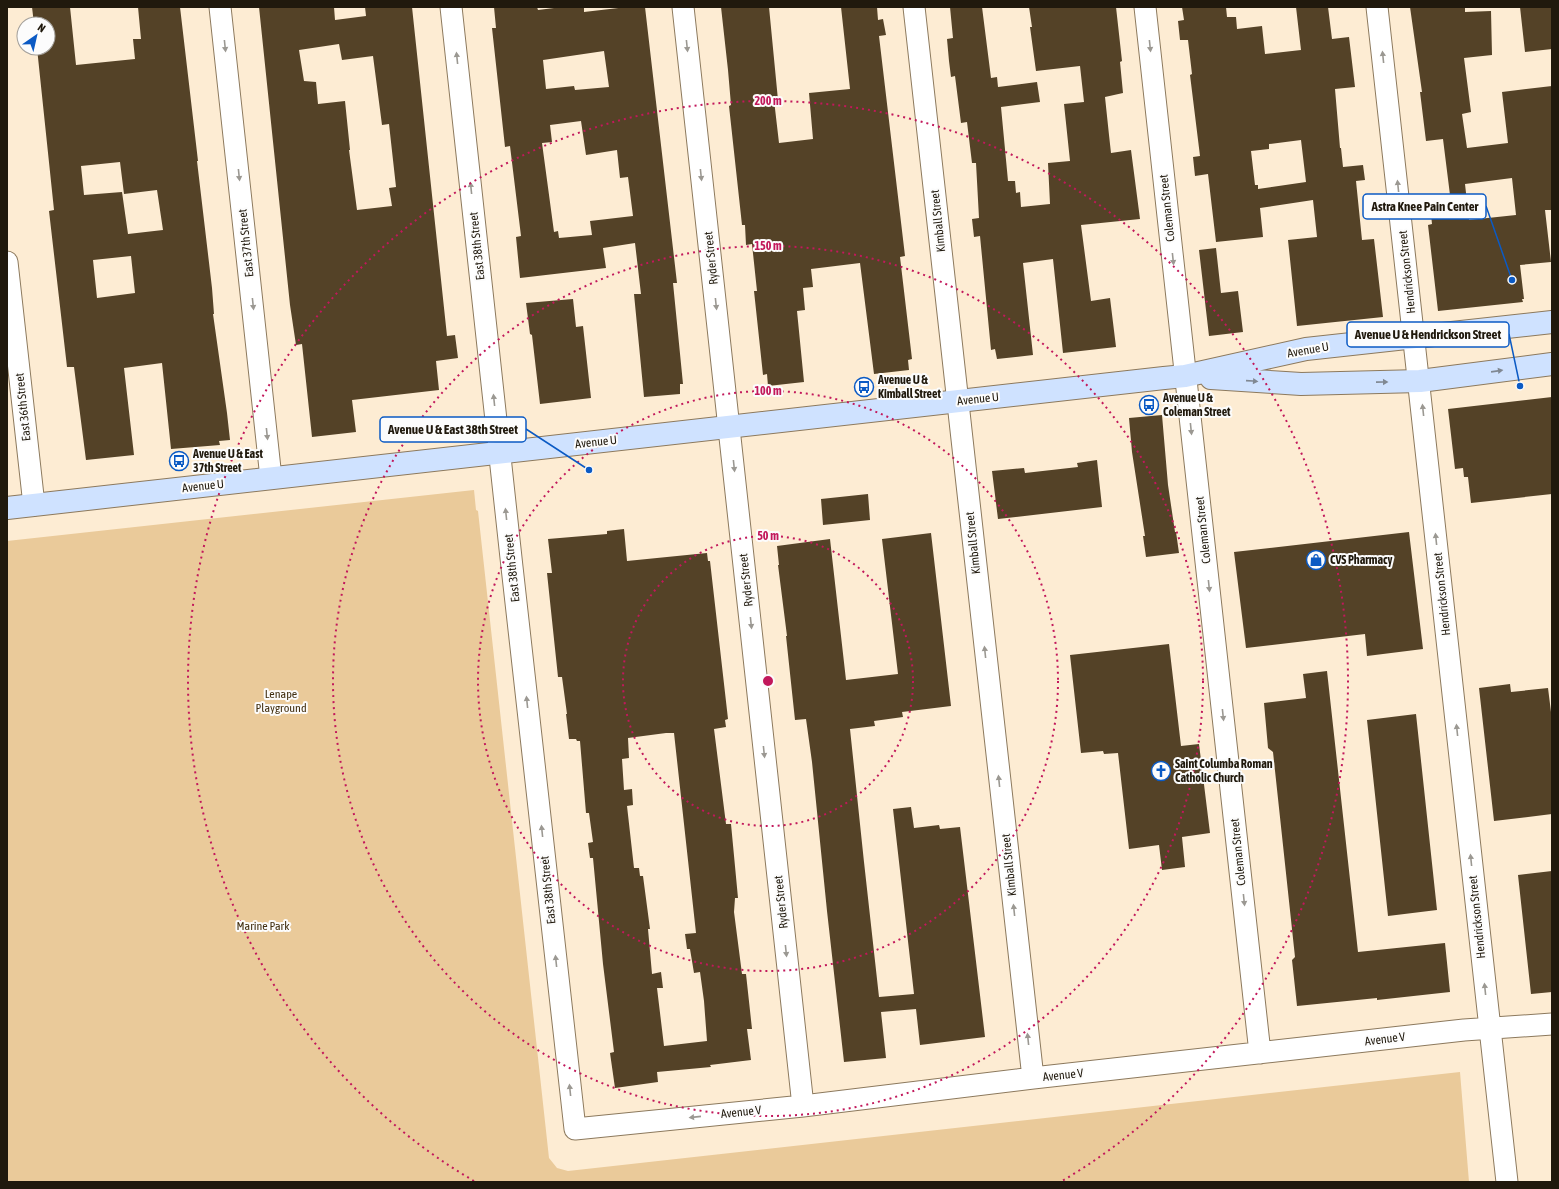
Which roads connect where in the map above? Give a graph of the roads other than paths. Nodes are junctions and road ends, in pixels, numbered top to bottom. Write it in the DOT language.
graph roads {
  1 [pos="220,7"];
  2 [pos="451,7"];
  3 [pos="683,7"];
  4 [pos="914,7"];
  5 [pos="1146,7"];
  6 [pos="1377,7"];
  7 [pos="7,262"];
  8 [pos="1552,322"];
  9 [pos="1415,336"];
  10 [pos="1552,364"];
  11 [pos="1185,376"];
  12 [pos="1420,381"];
  13 [pos="957,402"];
  14 [pos="729,427"];
  15 [pos="500,453"];
  16 [pos="271,478"];
  17 [pos="34,505"];
  18 [pos="7,508"];
  19 [pos="1552,1024"];
  20 [pos="1490,1028"];
  21 [pos="1260,1053"];
  22 [pos="1033,1078"];
  23 [pos="803,1106"];
  24 [pos="575,1129"];
  25 [pos="1507,1182"];
  1 -- 16 [label="street, East 37th Street, one-way"];
  15 -- 2 [label="street, East 38th Street, one-way"];
  3 -- 14 [label="street, Ryder Street, one-way"];
  4 -- 13 [label="street, Kimball Street"];
  5 -- 11 [label="street, Coleman Street, one-way"];
  9 -- 6 [label="street, Hendrickson Street, one-way"];
  7 -- 17 [label="street, East 36th Street"];
  8 -- 9 [label="main road, Avenue U"];
  9 -- 11 [label="main road, Avenue U"];
  9 -- 12 [label="street, Hendrickson Street"];
  12 -- 10 [label="main road, Avenue U, one-way"];
  11 -- 12 [label="main road, Avenue U, one-way"];
  11 -- 13 [label="main road, Avenue U"];
  11 -- 21 [label="street, Coleman Street, one-way"];
  20 -- 12 [label="street, Hendrickson Street, one-way"];
  13 -- 14 [label="main road, Avenue U"];
  22 -- 13 [label="street, Kimball Street, one-way"];
  14 -- 15 [label="main road, Avenue U"];
  14 -- 23 [label="street, Ryder Street, one-way"];
  15 -- 16 [label="main road, Avenue U"];
  24 -- 15 [label="street, East 38th Street, one-way"];
  16 -- 17 [label="main road, Avenue U"];
  17 -- 18 [label="main road, Avenue U"];
  19 -- 20 [label="street, Avenue V"];
  20 -- 21 [label="street, Avenue V"];
  20 -- 25 [label="street, Hendrickson Street"];
  21 -- 22 [label="street, Avenue V"];
  22 -- 23 [label="street, Avenue V"];
  23 -- 24 [label="street, Avenue V, one-way"];
}
